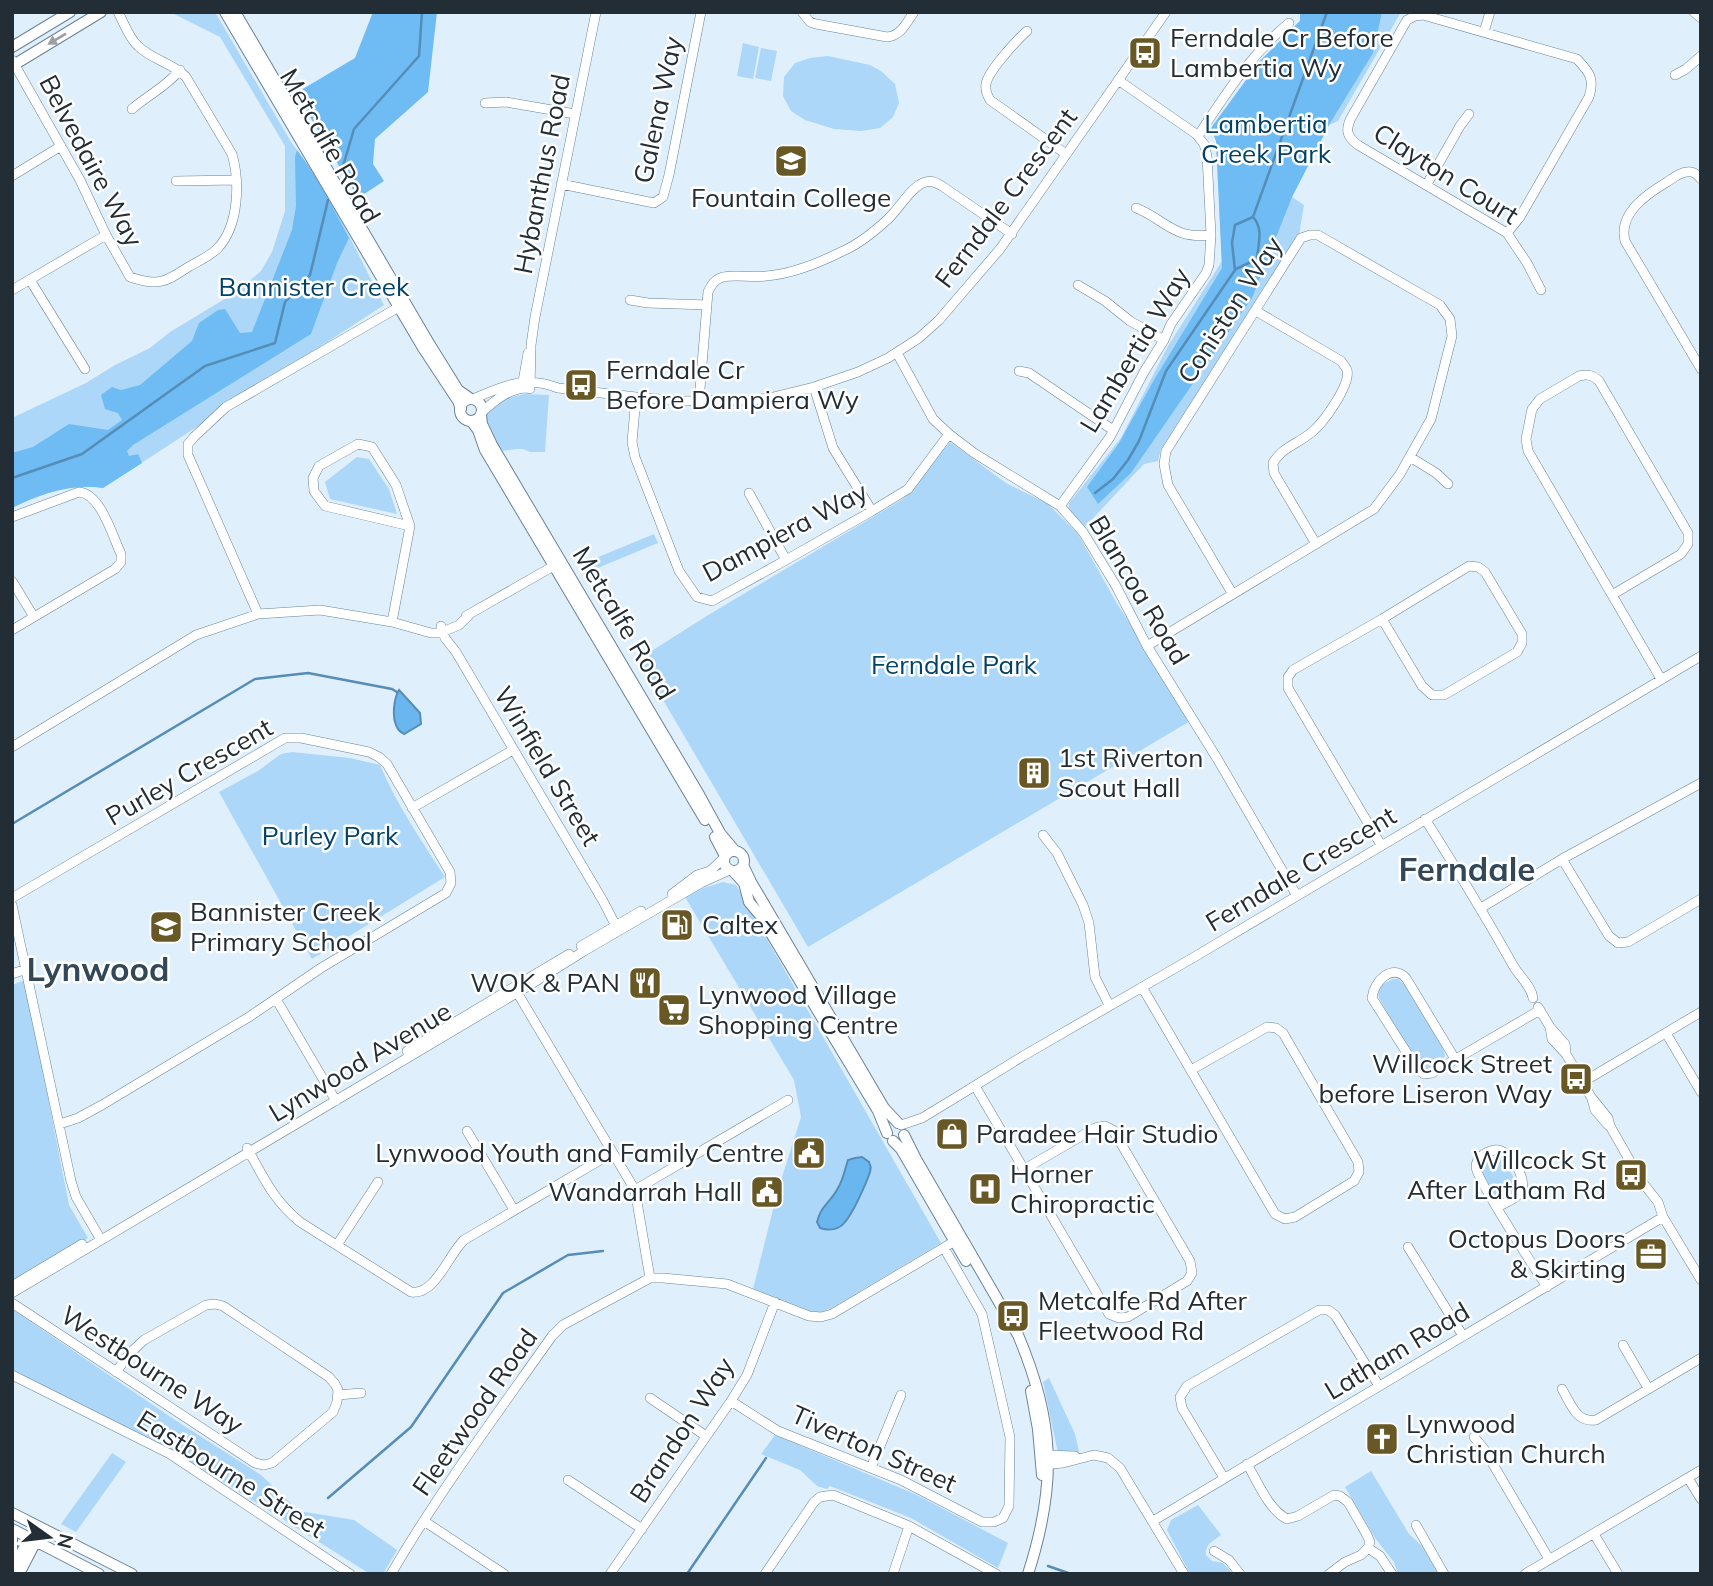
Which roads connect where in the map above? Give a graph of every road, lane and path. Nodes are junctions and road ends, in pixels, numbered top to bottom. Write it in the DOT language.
graph roads {
  1 [pos="70,12"];
  2 [pos="101,12"];
  3 [pos="118,12"];
  4 [pos="225,12"];
  5 [pos="235,12"];
  6 [pos="596,12"];
  7 [pos="701,12"];
  8 [pos="802,12"];
  9 [pos="914,12"];
  10 [pos="1166,12"];
  11 [pos="1490,12"];
  12 [pos="1694,12"];
  13 [pos="1701,18"];
  14 [pos="1289,23"];
  15 [pos="1027,31"];
  16 [pos="1484,32"];
  17 [pos="12,47"];
  18 [pos="1701,56"];
  19 [pos="13,64"];
  20 [pos="180,70"];
  21 [pos="1675,75"];
  22 [pos="1118,80"];
  23 [pos="485,103"];
  24 [pos="132,109"];
  25 [pos="575,114"];
  26 [pos="1469,114"];
  27 [pos="1198,136"];
  28 [pos="61,146"];
  29 [pos="1066,154"];
  30 [pos="12,176"];
  31 [pos="1701,179"];
  32 [pos="236,180"];
  33 [pos="176,181"];
  34 [pos="561,184"];
  35 [pos="1427,184"];
  36 [pos="1136,208"];
  37 [pos="1507,233"];
  38 [pos="1012,234"];
  39 [pos="106,235"];
  40 [pos="1211,235"];
  41 [pos="30,279"];
  42 [pos="1079,285"];
  43 [pos="12,290"];
  44 [pos="1541,290"];
  45 [pos="631,300"];
  46 [pos="707,305"];
  47 [pos="402,306"];
  48 [pos="1256,311"];
  49 [pos="1164,340"];
  50 [pos="897,353"];
  51 [pos="85,369"];
  52 [pos="1701,369"];
  53 [pos="1019,371"];
  54 [pos="526,385"];
  55 [pos="814,387"];
  56 [pos="636,397"];
  57 [pos="472,399"];
  58 [pos="699,401"];
  59 [pos="461,409"];
  60 [pos="478,416"];
  61 [pos="1113,430"];
  62 [pos="949,434"];
  63 [pos="1410,457"];
  64 [pos="1448,484"];
  65 [pos="749,493"];
  66 [pos="1060,506"];
  67 [pos="872,512"];
  68 [pos="12,517"];
  69 [pos="410,526"];
  70 [pos="1316,544"];
  71 [pos="786,560"];
  72 [pos="558,564"];
  73 [pos="12,581"];
  74 [pos="1232,593"];
  75 [pos="1612,595"];
  76 [pos="258,614"];
  77 [pos="34,617"];
  78 [pos="1382,619"];
  79 [pos="393,622"];
  80 [pos="446,628"];
  81 [pos="12,630"];
  82 [pos="1147,646"];
  83 [pos="1701,656"];
  84 [pos="1661,679"];
  85 [pos="12,747"];
  86 [pos="513,750"];
  87 [pos="1701,783"];
  88 [pos="412,807"];
  89 [pos="1426,819"];
  90 [pos="1043,835"];
  91 [pos="1381,845"];
  92 [pos="728,855"];
  93 [pos="1562,859"];
  94 [pos="735,869"];
  95 [pos="1297,895"];
  96 [pos="12,898"];
  97 [pos="1701,899"];
  98 [pos="12,905"];
  99 [pos="1481,908"];
  100 [pos="621,926"];
  101 [pos="26,969"];
  102 [pos="12,974"];
  103 [pos="1142,987"];
  104 [pos="516,990"];
  105 [pos="276,999"];
  106 [pos="1109,1005"];
  107 [pos="1540,1010"];
  108 [pos="1701,1012"];
  109 [pos="1666,1033"];
  110 [pos="1455,1059"];
  111 [pos="854,1064"];
  112 [pos="1191,1070"];
  113 [pos="1583,1082"];
  114 [pos="975,1086"];
  115 [pos="1701,1092"];
  116 [pos="334,1098"];
  117 [pos="788,1100"];
  118 [pos="60,1124"];
  119 [pos="902,1129"];
  120 [pos="467,1131"];
  121 [pos="890,1137"];
  122 [pos="248,1149"];
  123 [pos="612,1153"];
  124 [pos="1023,1170"];
  125 [pos="378,1182"];
  126 [pos="635,1190"];
  127 [pos="1497,1207"];
  128 [pos="514,1210"];
  129 [pos="1662,1214"];
  130 [pos="99,1237"];
  131 [pos="958,1239"];
  132 [pos="337,1245"];
  133 [pos="1408,1247"];
  134 [pos="944,1248"];
  135 [pos="650,1278"];
  136 [pos="1701,1279"];
  137 [pos="12,1286"];
  138 [pos="1547,1287"];
  139 [pos="12,1293"];
  140 [pos="775,1302"];
  141 [pos="12,1303"];
  142 [pos="1463,1336"];
  143 [pos="1623,1345"];
  144 [pos="1701,1358"];
  145 [pos="116,1372"];
  146 [pos="12,1375"];
  147 [pos="1379,1386"];
  148 [pos="1648,1388"];
  149 [pos="1562,1389"];
  150 [pos="361,1393"];
  151 [pos="338,1395"];
  152 [pos="901,1395"];
  153 [pos="650,1398"];
  154 [pos="731,1401"];
  155 [pos="706,1436"];
  156 [pos="1474,1437"];
  157 [pos="1045,1460"];
  158 [pos="1247,1464"];
  159 [pos="871,1468"];
  160 [pos="1701,1470"];
  161 [pos="1224,1478"];
  162 [pos="1688,1478"];
  163 [pos="568,1480"];
  164 [pos="1701,1499"];
  165 [pos="17,1515"];
  166 [pos="424,1521"];
  167 [pos="1153,1521"];
  168 [pos="1416,1525"];
  169 [pos="909,1526"];
  170 [pos="12,1529"];
  171 [pos="642,1529"];
  172 [pos="53,1534"];
  173 [pos="1594,1534"];
  174 [pos="12,1538"];
  175 [pos="33,1539"];
  176 [pos="1368,1548"];
  177 [pos="1214,1551"];
  178 [pos="1549,1559"];
  179 [pos="12,1561"];
  180 [pos="12,1570"];
  181 [pos="19,1574"];
  182 [pos="99,1574"];
  183 [pos="132,1574"];
  184 [pos="350,1574"];
  185 [pos="391,1574"];
  186 [pos="504,1574"];
  187 [pos="610,1574"];
  188 [pos="765,1574"];
  189 [pos="893,1574"];
  190 [pos="996,1574"];
  191 [pos="1022,1574"];
  192 [pos="1028,1574"];
  193 [pos="1184,1574"];
  194 [pos="1240,1574"];
  195 [pos="1329,1574"];
  196 [pos="1392,1574"];
  197 [pos="1444,1574"];
  198 [pos="1525,1574"];
  199 [pos="1618,1574"];
  1 -- 17 [label="main road"];
  2 -- 19 [label="main road, one-way"];
  3 -- 20 [label="street, Belvedaire Way"];
  4 -- 47 [label="main road, Metcalfe Road"];
  5 -- 47 [label="main road, Metcalfe Road"];
  6 -- 25 [label="street, Hybanthus Road"];
  7 -- 34 [label="street, Galena Way"];
  8 -- 9 [label="street"];
  10 -- 22 [label="street, Ferndale Crescent"];
  11 -- 16 [label="street"];
  12 -- 13 [label="street"];
  14 -- 27 [label="street"];
  15 -- 29 [label="street"];
  16 -- 35 [label="street, Clayton Court"];
  16 -- 37 [label="street"];
  18 -- 21 [label="street"];
  19 -- 28 [label="street, Belvedaire Way"];
  20 -- 24 [label="street"];
  20 -- 32 [label="street, Belvedaire Way"];
  22 -- 27 [label="street"];
  22 -- 29 [label="street, Ferndale Crescent"];
  23 -- 25 [label="street"];
  25 -- 34 [label="street, Hybanthus Road"];
  26 -- 35 [label="street"];
  27 -- 40 [label="street, Lambertia Way"];
  28 -- 30 [label="street"];
  28 -- 39 [label="street, Belvedaire Way"];
  29 -- 38 [label="street, Ferndale Crescent"];
  31 -- 52 [label="street"];
  32 -- 33 [label="street"];
  32 -- 39 [label="street, Belvedaire Way"];
  34 -- 54 [label="street, Hybanthus Road"];
  35 -- 37 [label="street, Clayton Court"];
  36 -- 40 [label="street"];
  37 -- 44 [label="street, Clayton Court"];
  38 -- 46 [label="street"];
  38 -- 50 [label="street, Ferndale Crescent"];
  39 -- 41 [label="street"];
  40 -- 49 [label="street, Lambertia Way"];
  41 -- 43 [label="street"];
  41 -- 51 [label="street"];
  42 -- 49 [label="street"];
  45 -- 46 [label="street"];
  46 -- 58 [label="street"];
  47 -- 57 [label="main road, Metcalfe Road"];
  47 -- 59 [label="main road, Metcalfe Road"];
  47 -- 76 [label="street"];
  48 -- 63 [label="street, Coniston Way"];
  48 -- 70 [label="street"];
  48 -- 74 [label="street, Coniston Way"];
  49 -- 61 [label="street, Lambertia Way"];
  50 -- 55 [label="street, Ferndale Crescent"];
  50 -- 62 [label="street, Blancoa Road"];
  53 -- 61 [label="street"];
  54 -- 56 [label="street, Ferndale Crescent"];
  54 -- 57 [label="street, Ferndale Crescent"];
  54 -- 60 [label="street, Ferndale Crescent"];
  55 -- 58 [label="street, Ferndale Crescent"];
  55 -- 67 [label="street"];
  56 -- 58 [label="street, Ferndale Crescent"];
  56 -- 71 [label="street, Dampiera Way"];
  57 -- 59 [label="main road"];
  57 -- 60 [label="main road, Metcalfe Road"];
  59 -- 60 [label="main road, Metcalfe Road"];
  60 -- 72 [label="main road, Metcalfe Road"];
  61 -- 66 [label="street, Lambertia Way"];
  62 -- 66 [label="street, Blancoa Road"];
  62 -- 67 [label="street, Dampiera Way"];
  63 -- 64 [label="street"];
  63 -- 70 [label="street, Coniston Way"];
  65 -- 71 [label="street"];
  66 -- 82 [label="street, Blancoa Road"];
  67 -- 71 [label="street, Dampiera Way"];
  68 -- 77 [label="street"];
  69 -- 69 [label="street"];
  69 -- 79 [label="street"];
  70 -- 74 [label="street, Coniston Way"];
  72 -- 80 [label="street"];
  72 -- 92 [label="main road, Metcalfe Road"];
  73 -- 77 [label="street"];
  74 -- 82 [label="street, Coniston Way"];
  75 -- 75 [label="street"];
  75 -- 84 [label="street"];
  76 -- 79 [label="street"];
  76 -- 85 [label="street"];
  77 -- 81 [label="street"];
  78 -- 78 [label="street"];
  78 -- 91 [label="street"];
  79 -- 80 [label="street"];
  80 -- 86 [label="street, Winfield Street"];
  82 -- 95 [label="street, Blancoa Road"];
  83 -- 84 [label="street, Ferndale Crescent"];
  84 -- 89 [label="street, Ferndale Crescent"];
  86 -- 88 [label="street"];
  86 -- 100 [label="street, Winfield Street"];
  87 -- 93 [label="street"];
  88 -- 96 [label="street, Purley Crescent"];
  88 -- 105 [label="street, Purley Crescent"];
  89 -- 91 [label="street, Ferndale Crescent"];
  89 -- 99 [label="street"];
  90 -- 106 [label="street"];
  91 -- 95 [label="street, Ferndale Crescent"];
  92 -- 94 [label="main road, Metcalfe Road"];
  92 -- 94 [label="main road, Metcalfe Road"];
  92 -- 100 [label="street, Lynwood Avenue"];
  93 -- 97 [label="street"];
  93 -- 99 [label="street"];
  94 -- 100 [label="street, Lynwood Avenue"];
  94 -- 111 [label="main road, Metcalfe Road"];
  95 -- 103 [label="street, Ferndale Crescent"];
  98 -- 101 [label="street"];
  99 -- 107 [label="street"];
  100 -- 104 [label="street, Lynwood Avenue"];
  101 -- 102 [label="street"];
  101 -- 118 [label="street"];
  103 -- 106 [label="street, Ferndale Crescent"];
  103 -- 112 [label="street"];
  104 -- 116 [label="street, Lynwood Avenue"];
  104 -- 123 [label="street"];
  105 -- 116 [label="street"];
  105 -- 118 [label="street, Purley Crescent"];
  106 -- 114 [label="street, Ferndale Crescent"];
  107 -- 110 [label="street"];
  107 -- 113 [label="street"];
  108 -- 109 [label="street"];
  109 -- 113 [label="street"];
  109 -- 115 [label="street"];
  110 -- 110 [label="street"];
  111 -- 119 [label="main road, Metcalfe Road"];
  111 -- 121 [label="main road, Metcalfe Road"];
  112 -- 112 [label="street"];
  113 -- 129 [label="street"];
  114 -- 119 [label="street, Ferndale Crescent"];
  114 -- 124 [label="street"];
  116 -- 122 [label="street, Lynwood Avenue"];
  117 -- 126 [label="street"];
  118 -- 130 [label="street"];
  119 -- 121 [label="main road"];
  119 -- 121 [label="main road"];
  119 -- 131 [label="main road, Metcalfe Road"];
  120 -- 128 [label="street"];
  121 -- 131 [label="main road, Metcalfe Road"];
  122 -- 130 [label="street, Lynwood Avenue"];
  122 -- 132 [label="street"];
  123 -- 126 [label="street"];
  123 -- 128 [label="street"];
  124 -- 124 [label="street"];
  125 -- 132 [label="street"];
  126 -- 135 [label="street"];
  127 -- 127 [label="street"];
  127 -- 138 [label="street"];
  128 -- 132 [label="street"];
  129 -- 136 [label="street"];
  129 -- 138 [label="street, Latham Road"];
  130 -- 137 [label="street, Lynwood Avenue"];
  130 -- 139 [label="street, Lynwood Avenue"];
  131 -- 134 [label="street"];
  131 -- 157 [label="main road, Metcalfe Road"];
  133 -- 142 [label="street"];
  134 -- 140 [label="street"];
  134 -- 159 [label="street, Tiverton Street"];
  135 -- 140 [label="street"];
  135 -- 166 [label="street, Fleetwood Road"];
  138 -- 142 [label="street, Latham Road"];
  140 -- 154 [label="street, Brandon Way"];
  141 -- 145 [label="street, Westbourne Way"];
  142 -- 147 [label="street, Latham Road"];
  143 -- 148 [label="street"];
  144 -- 148 [label="street"];
  145 -- 151 [label="street"];
  145 -- 151 [label="street, Westbourne Way"];
  146 -- 184 [label="street, Eastbourne Street"];
  147 -- 158 [label="street, Latham Road"];
  147 -- 161 [label="street"];
  148 -- 149 [label="street"];
  150 -- 151 [label="street"];
  152 -- 159 [label="street"];
  153 -- 155 [label="street"];
  154 -- 155 [label="street, Brandon Way"];
  154 -- 159 [label="street, Tiverton Street"];
  155 -- 171 [label="street, Brandon Way"];
  156 -- 178 [label="street"];
  157 -- 167 [label="street"];
  157 -- 191 [label="main road, Metcalfe Road"];
  157 -- 192 [label="main road, Metcalfe Road"];
  158 -- 161 [label="street, Latham Road"];
  158 -- 176 [label="street"];
  160 -- 162 [label="street"];
  161 -- 167 [label="street, Latham Road"];
  162 -- 164 [label="street"];
  162 -- 173 [label="street"];
  163 -- 171 [label="street"];
  165 -- 172 [label="main road"];
  165 -- 175 [label="main road"];
  166 -- 185 [label="street, Fleetwood Road"];
  166 -- 186 [label="street"];
  167 -- 193 [label="street"];
  168 -- 197 [label="street"];
  169 -- 188 [label="street"];
  169 -- 189 [label="street"];
  169 -- 190 [label="street"];
  170 -- 175 [label="main road"];
  171 -- 187 [label="street, Brandon Way"];
  172 -- 175 [label="main road"];
  172 -- 183 [label="main road"];
  173 -- 178 [label="street"];
  173 -- 199 [label="street"];
  174 -- 179 [label="main road"];
  175 -- 180 [label="main road"];
  175 -- 181 [label="main road"];
  175 -- 182 [label="main road"];
  176 -- 195 [label="street"];
  176 -- 196 [label="street"];
  177 -- 194 [label="street"];
  178 -- 198 [label="street"];
}
